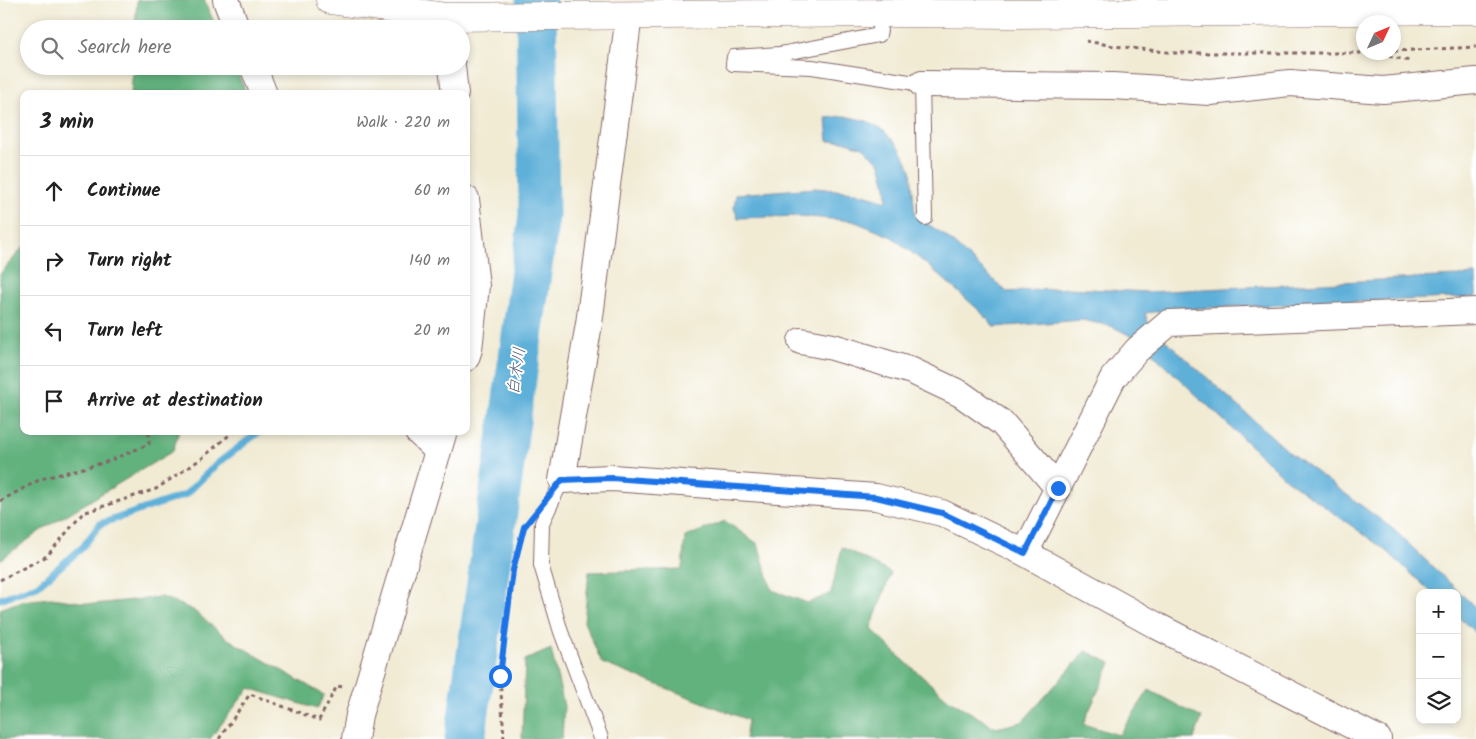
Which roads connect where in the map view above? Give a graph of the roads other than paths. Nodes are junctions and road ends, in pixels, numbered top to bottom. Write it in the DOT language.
graph roads {
  1 [pos="226,0"];
  2 [pos="330,0"];
  3 [pos="1476,10"];
  4 [pos="883,13"];
  5 [pos="629,15"];
  6 [pos="234,20"];
  7 [pos="448,20"];
  8 [pos="470,20"];
  9 [pos="257,75"];
  10 [pos="453,75"];
  11 [pos="1476,82"];
  12 [pos="922,84"];
  13 [pos="262,90"];
  14 [pos="455,90"];
  15 [pos="925,218"];
  16 [pos="470,234"];
  17 [pos="1476,311"];
  18 [pos="470,340"];
  19 [pos="801,341"];
  20 [pos="426,435"];
  21 [pos="441,441"];
  22 [pos="562,480"];
  23 [pos="1058,488"];
  24 [pos="1025,553"];
  25 [pos="601,738"];
  26 [pos="355,739"];
  27 [pos="1378,739"];
  1 -- 6 [label="street"];
  2 -- 7 [label="main road"];
  3 -- 4 [label="main road"];
  4 -- 5 [label="main road"];
  4 -- 12 [label="lane"];
  5 -- 8 [label="main road"];
  5 -- 22 [label="street"];
  9 -- 13 [label="street"];
  10 -- 14 [label="street"];
  11 -- 12 [label="street"];
  12 -- 15 [label="lane"];
  16 -- 18 [label="street"];
  17 -- 23 [label="street"];
  19 -- 23 [label="street"];
  20 -- 21 [label="street"];
  21 -- 26 [label="street"];
  22 -- 24 [label="street"];
  22 -- 25 [label="lane"];
  23 -- 24 [label="street"];
  24 -- 27 [label="street"];
}
